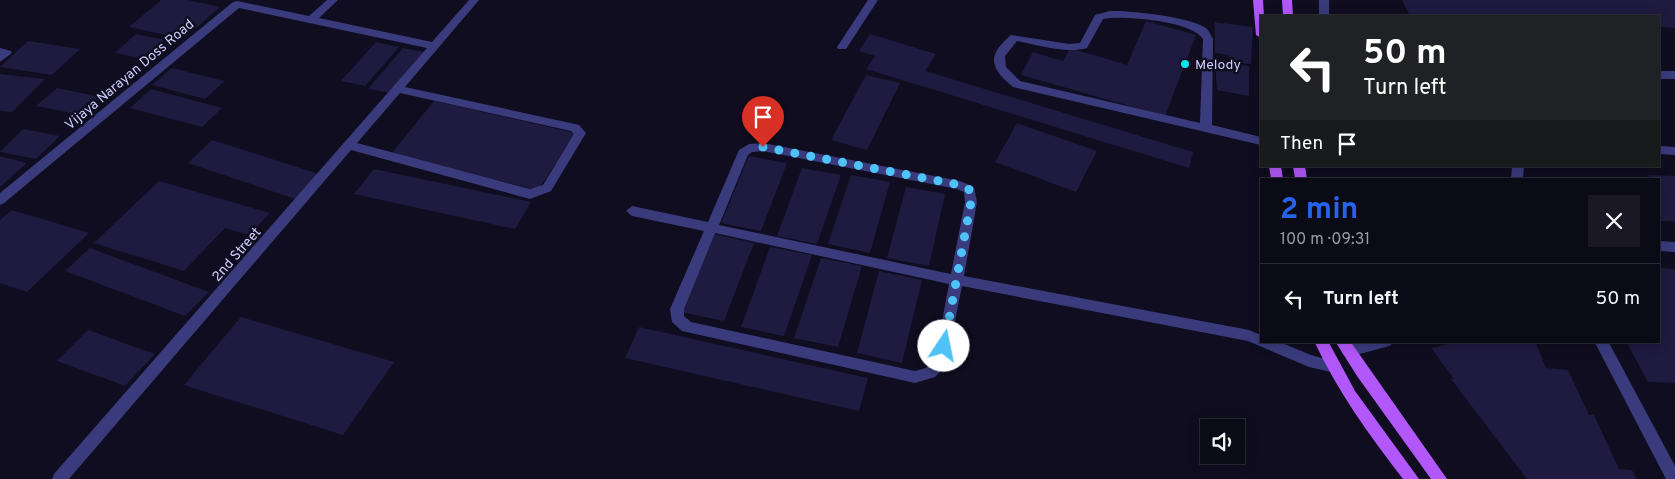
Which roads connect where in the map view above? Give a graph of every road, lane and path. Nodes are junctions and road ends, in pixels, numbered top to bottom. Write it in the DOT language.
graph roads {
  1 [pos="333,0"];
  2 [pos="474,0"];
  3 [pos="873,0"];
  4 [pos="1258,0"];
  5 [pos="1286,0"];
  6 [pos="1324,0"];
  7 [pos="1288,15"];
  8 [pos="1324,15"];
  9 [pos="312,19"];
  10 [pos="1260,23"];
  11 [pos="434,46"];
  12 [pos="842,47"];
  13 [pos="0,52"];
  14 [pos="0,58"];
  15 [pos="1660,75"];
  16 [pos="1675,75"];
  17 [pos="398,89"];
  18 [pos="1206,128"];
  19 [pos="1260,141"];
  20 [pos="350,145"];
  21 [pos="1660,150"];
  22 [pos="1675,151"];
  23 [pos="0,200"];
  24 [pos="632,211"];
  25 [pos="711,228"];
  26 [pos="1660,246"];
  27 [pos="1675,247"];
  28 [pos="957,280"];
  29 [pos="1260,340"];
  30 [pos="1267,343"];
  31 [pos="1321,343"];
  32 [pos="1370,343"];
  33 [pos="1602,343"];
  34 [pos="1345,346"];
  35 [pos="1332,366"];
  36 [pos="59,479"];
  37 [pos="1412,479"];
  38 [pos="1440,479"];
  39 [pos="1674,479"];
  1 -- 9 [label="street"];
  2 -- 11 [label="street, 2nd Street"];
  3 -- 12 [label="street"];
  4 -- 10 [label="main road"];
  5 -- 7 [label="main road"];
  6 -- 8 [label="street"];
  9 -- 11 [label="street, Vijaya Narayan Doss Road"];
  9 -- 23 [label="street, Vijaya Narayan Doss Road"];
  11 -- 17 [label="street, 2nd Street"];
  13 -- 14 [label="street"];
  15 -- 16 [label="street"];
  17 -- 20 [label="street, 2nd Street"];
  17 -- 20 [label="street"];
  18 -- 18 [label="street"];
  18 -- 19 [label="street"];
  20 -- 36 [label="street, 2nd Street"];
  21 -- 22 [label="street"];
  24 -- 25 [label="street"];
  25 -- 28 [label="street"];
  25 -- 28 [label="street"];
  25 -- 28 [label="street"];
  26 -- 27 [label="street"];
  28 -- 29 [label="street"];
  30 -- 35 [label="street"];
  31 -- 35 [label="main road"];
  32 -- 34 [label="street"];
  33 -- 39 [label="street"];
  34 -- 38 [label="main road"];
  35 -- 37 [label="main road"];
}
